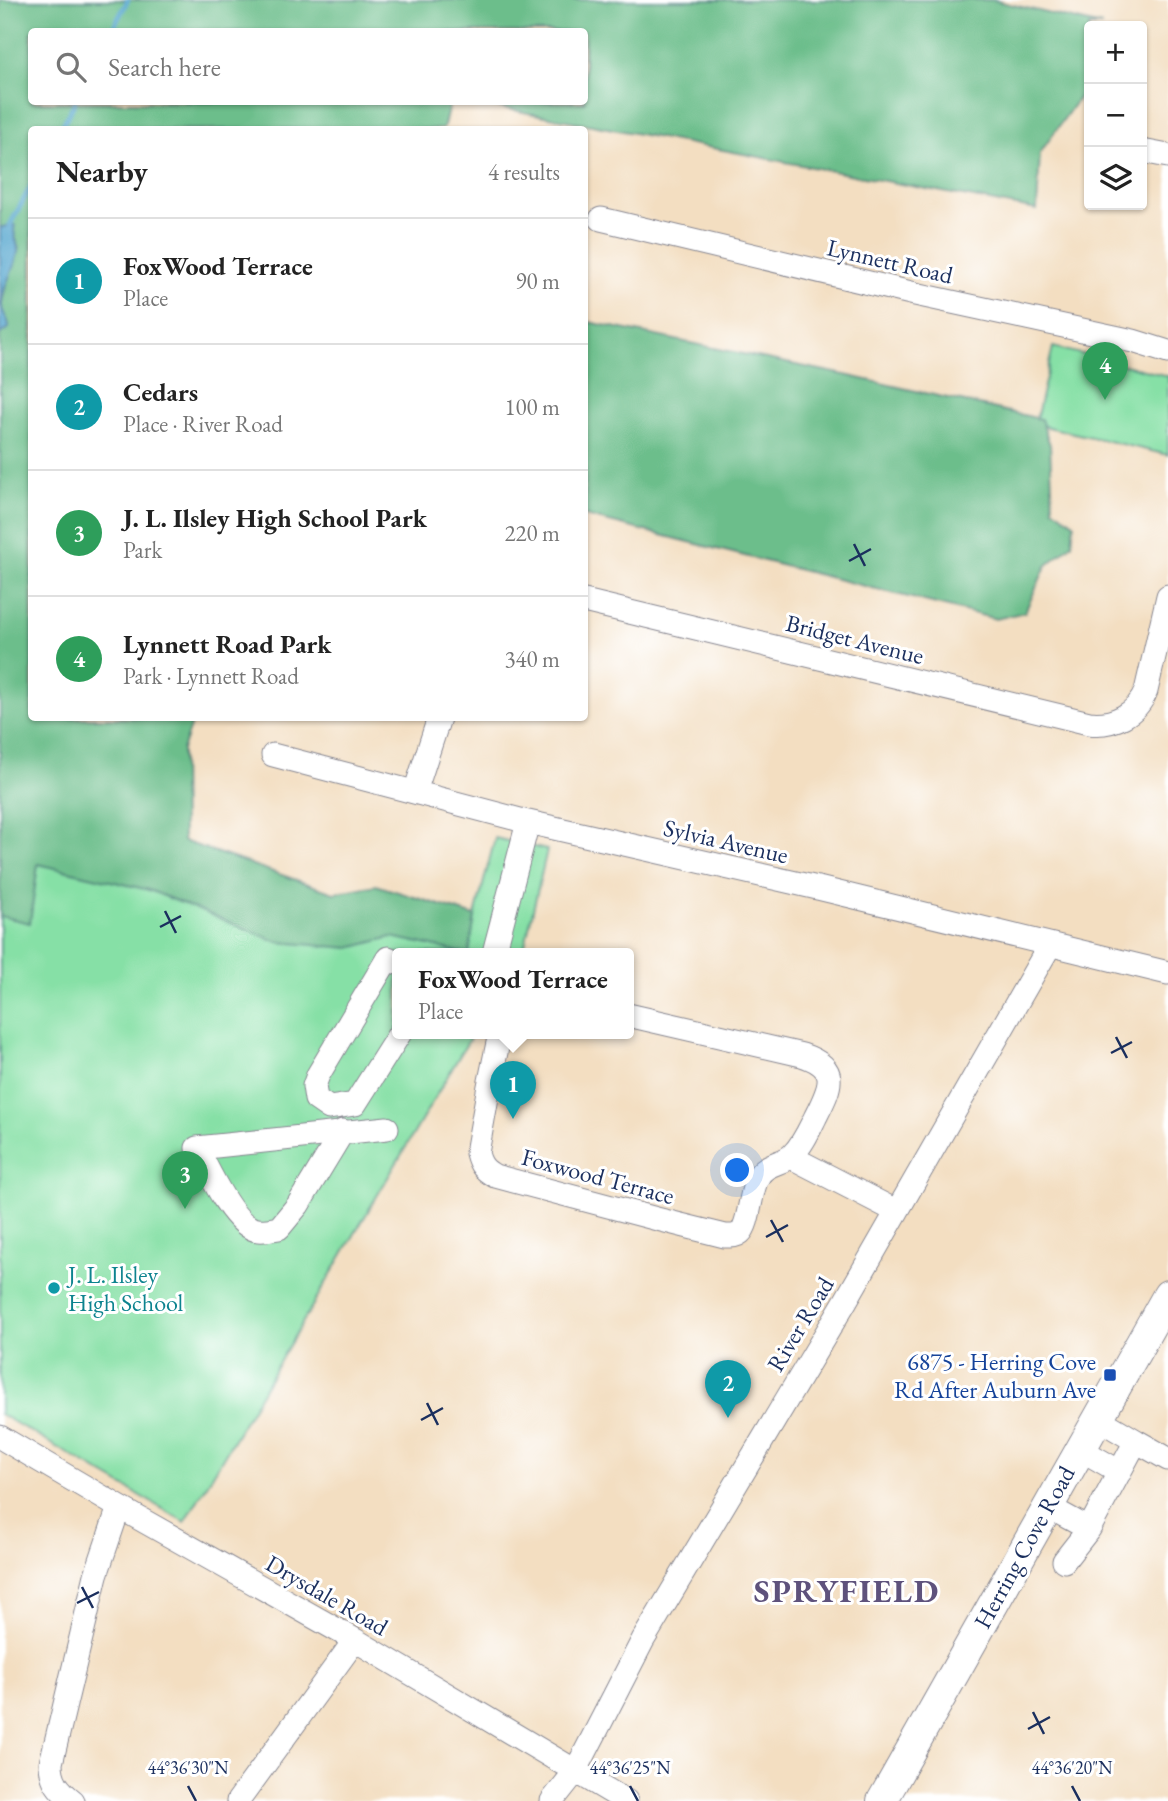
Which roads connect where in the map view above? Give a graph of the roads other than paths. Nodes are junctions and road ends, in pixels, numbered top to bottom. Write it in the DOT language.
graph roads {
  1 [pos="1147,152"];
  2 [pos="1168,156"];
  3 [pos="601,219"];
  4 [pos="1168,352"];
  5 [pos="1168,596"];
  6 [pos="588,602"];
  7 [pos="438,721"];
  8 [pos="273,755"];
  9 [pos="415,792"];
  10 [pos="528,822"];
  11 [pos="1050,945"];
  12 [pos="495,948"];
  13 [pos="392,960"];
  14 [pos="1168,973"];
  15 [pos="634,1016"];
  16 [pos="396,1039"];
  17 [pos="499,1039"];
  18 [pos="387,1128"];
  19 [pos="343,1132"];
  20 [pos="791,1157"];
  21 [pos="896,1211"];
  22 [pos="1168,1294"];
  23 [pos="1097,1419"];
  24 [pos="0,1437"];
  25 [pos="1136,1441"];
  26 [pos="1080,1449"];
  27 [pos="1168,1459"];
  28 [pos="1120,1472"];
  29 [pos="1047,1506"];
  30 [pos="119,1507"];
  31 [pos="1089,1529"];
  32 [pos="1064,1561"];
  33 [pos="355,1640"];
  34 [pos="575,1772"];
  35 [pos="73,1801"];
  36 [pos="238,1801"];
  37 [pos="552,1801"];
  38 [pos="626,1801"];
  39 [pos="882,1801"];
  1 -- 2 [label="street"];
  3 -- 4 [label="street, Lynnett Road"];
  5 -- 6 [label="street, Bridget Avenue"];
  7 -- 9 [label="street"];
  8 -- 9 [label="street, Sylvia Avenue"];
  9 -- 10 [label="street, Sylvia Avenue"];
  10 -- 11 [label="street, Sylvia Avenue"];
  10 -- 12 [label="street"];
  11 -- 14 [label="street, Sylvia Avenue"];
  11 -- 21 [label="street, River Road"];
  13 -- 16 [label="street"];
  15 -- 20 [label="street, Foxwood Terrace"];
  17 -- 20 [label="street, Foxwood Terrace"];
  18 -- 19 [label="street"];
  19 -- 19 [label="street"];
  20 -- 21 [label="street"];
  21 -- 34 [label="street, River Road"];
  22 -- 23 [label="main road, Herring Cove Road"];
  23 -- 25 [label="street"];
  23 -- 26 [label="main road, Herring Cove Road"];
  24 -- 30 [label="street, Drysdale Road"];
  25 -- 27 [label="street"];
  25 -- 28 [label="street"];
  26 -- 28 [label="street"];
  26 -- 29 [label="main road, Herring Cove Road"];
  28 -- 31 [label="street"];
  29 -- 31 [label="street"];
  29 -- 39 [label="main road, Herring Cove Road"];
  30 -- 33 [label="street, Drysdale Road"];
  30 -- 35 [label="street"];
  31 -- 32 [label="street"];
  33 -- 34 [label="street, Drysdale Road"];
  33 -- 36 [label="street"];
  34 -- 37 [label="street, River Road"];
  34 -- 38 [label="street, Drysdale Road"];
}
